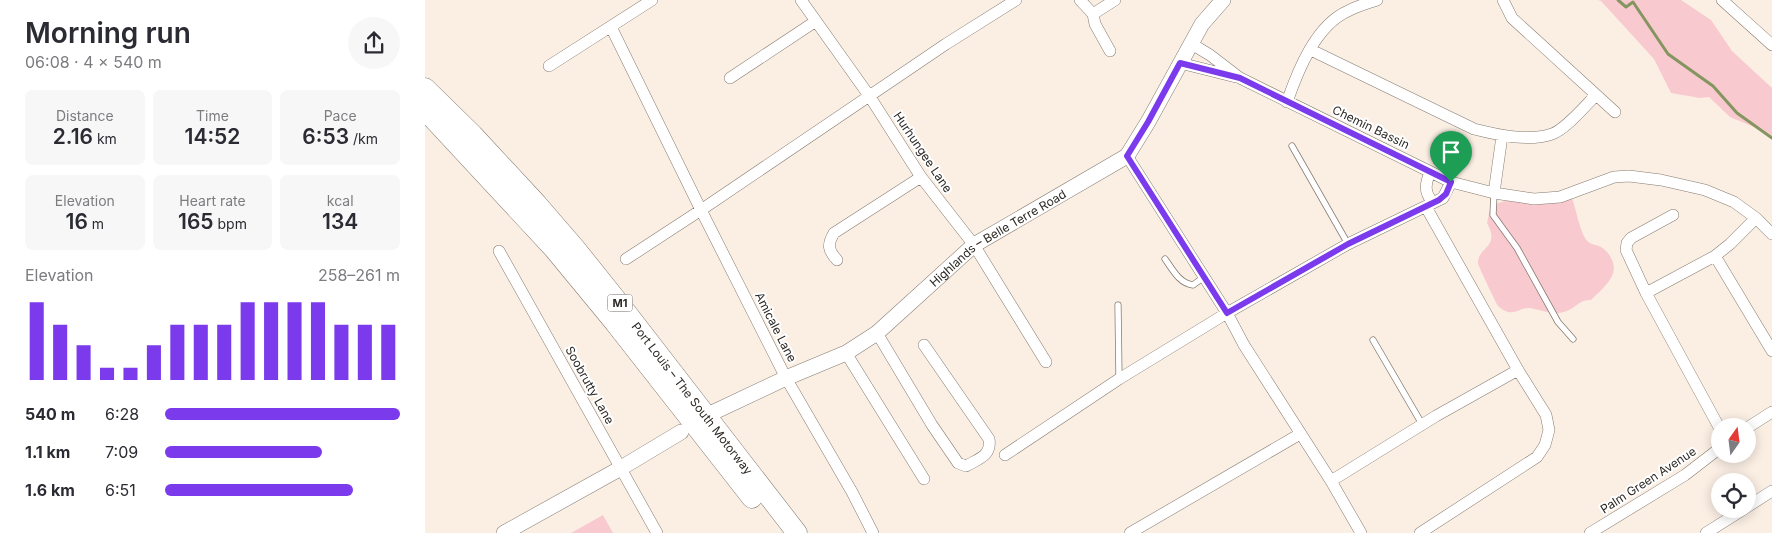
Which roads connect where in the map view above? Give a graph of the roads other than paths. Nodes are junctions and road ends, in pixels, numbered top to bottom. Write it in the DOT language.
graph roads {
  1 [pos="652,0"];
  2 [pos="801,0"];
  3 [pos="1016,0"];
  4 [pos="1080,0"];
  5 [pos="1115,0"];
  6 [pos="1223,0"];
  7 [pos="1377,0"];
  8 [pos="1503,0"];
  9 [pos="1728,2"];
  10 [pos="1093,14"];
  11 [pos="816,21"];
  12 [pos="611,26"];
  13 [pos="1191,43"];
  14 [pos="1772,45"];
  15 [pos="1311,50"];
  16 [pos="1110,51"];
  17 [pos="1180,63"];
  18 [pos="549,66"];
  19 [pos="730,78"];
  20 [pos="1240,78"];
  21 [pos="425,88"];
  22 [pos="1596,95"];
  23 [pos="870,97"];
  24 [pos="1287,102"];
  25 [pos="425,110"];
  26 [pos="1615,112"];
  27 [pos="425,126"];
  28 [pos="1502,136"];
  29 [pos="1292,146"];
  30 [pos="1127,156"];
  31 [pos="1430,172"];
  32 [pos="486,176"];
  33 [pos="921,177"];
  34 [pos="1451,182"];
  35 [pos="1493,193"];
  36 [pos="1429,205"];
  37 [pos="701,210"];
  38 [pos="1673,216"];
  39 [pos="1756,218"];
  40 [pos="1772,234"];
  41 [pos="1348,244"];
  42 [pos="974,245"];
  43 [pos="499,251"];
  44 [pos="1715,256"];
  45 [pos="1165,259"];
  46 [pos="625,260"];
  47 [pos="837,260"];
  48 [pos="1204,277"];
  49 [pos="1646,293"];
  50 [pos="1118,305"];
  51 [pos="1227,313"];
  52 [pos="877,333"];
  53 [pos="1573,339"];
  54 [pos="1373,340"];
  55 [pos="924,345"];
  56 [pos="1772,351"];
  57 [pos="846,353"];
  58 [pos="1046,362"];
  59 [pos="1518,370"];
  60 [pos="786,378"];
  61 [pos="1119,379"];
  62 [pos="714,412"];
  63 [pos="1772,412"];
  64 [pos="1715,418"];
  65 [pos="1756,422"];
  66 [pos="1422,424"];
  67 [pos="681,432"];
  68 [pos="1300,434"];
  69 [pos="1005,455"];
  70 [pos="1711,455"];
  71 [pos="621,468"];
  72 [pos="924,479"];
  73 [pos="1331,481"];
  74 [pos="1772,491"];
  75 [pos="1756,501"];
  76 [pos="1730,518"];
  77 [pos="513,531"];
  78 [pos="657,533"];
  79 [pos="780,533"];
  80 [pos="797,533"];
  81 [pos="873,533"];
  82 [pos="1129,533"];
  83 [pos="1361,533"];
  84 [pos="1420,533"];
  85 [pos="1590,533"];
  86 [pos="1706,533"];
  1 -- 12 [label="street"];
  2 -- 11 [label="street, Hurhungee Lane"];
  3 -- 23 [label="street"];
  4 -- 10 [label="street"];
  5 -- 10 [label="street"];
  6 -- 13 [label="street, Highlands – Belle Terre Road"];
  7 -- 15 [label="street"];
  8 -- 22 [label="street"];
  9 -- 14 [label="street"];
  10 -- 16 [label="street"];
  11 -- 19 [label="street"];
  11 -- 23 [label="street, Hurhungee Lane"];
  12 -- 18 [label="street"];
  12 -- 37 [label="street, Amicale Lane"];
  13 -- 17 [label="street, Highlands – Belle Terre Road"];
  13 -- 20 [label="street"];
  15 -- 24 [label="street"];
  15 -- 28 [label="street"];
  17 -- 20 [label="street"];
  17 -- 30 [label="street, Highlands – Belle Terre Road"];
  20 -- 24 [label="street, Chemin Bassin"];
  21 -- 80 [label="highway, Port Louis – The South Motorway / M1"];
  22 -- 26 [label="street"];
  22 -- 28 [label="street"];
  23 -- 33 [label="street, Hurhungee Lane"];
  23 -- 37 [label="street"];
  24 -- 31 [label="street, Chemin Bassin"];
  25 -- 32 [label="highway, Port Louis – The South Motorway / M1"];
  27 -- 32 [label="highway"];
  28 -- 35 [label="street"];
  29 -- 41 [label="lane"];
  30 -- 42 [label="street, Highlands – Belle Terre Road"];
  30 -- 48 [label="street"];
  31 -- 34 [label="street, Chemin Bassin"];
  31 -- 36 [label="street"];
  32 -- 79 [label="highway, Port Louis – The South Motorway / M1"];
  33 -- 42 [label="street, Hurhungee Lane"];
  33 -- 47 [label="street"];
  34 -- 35 [label="street, Chemin Bassin"];
  34 -- 36 [label="street"];
  35 -- 39 [label="street, Chemin Bassin"];
  35 -- 53 [label="lane"];
  36 -- 41 [label="street"];
  36 -- 59 [label="street"];
  37 -- 46 [label="street"];
  37 -- 60 [label="street, Amicale Lane"];
  38 -- 49 [label="street"];
  39 -- 40 [label="street, Chemin Bassin"];
  39 -- 44 [label="street"];
  41 -- 51 [label="street"];
  42 -- 52 [label="street, Highlands – Belle Terre Road"];
  42 -- 58 [label="street, Hurhungee Lane"];
  43 -- 71 [label="street, Soobrutty Lane"];
  44 -- 49 [label="street"];
  44 -- 56 [label="street"];
  45 -- 48 [label="lane"];
  48 -- 51 [label="street"];
  49 -- 64 [label="street"];
  50 -- 61 [label="lane"];
  51 -- 61 [label="street"];
  51 -- 68 [label="street"];
  52 -- 55 [label="street"];
  52 -- 57 [label="street, Highlands – Belle Terre Road"];
  54 -- 66 [label="lane"];
  57 -- 60 [label="street, Highlands – Belle Terre Road"];
  57 -- 72 [label="street"];
  59 -- 66 [label="street"];
  59 -- 84 [label="street"];
  60 -- 62 [label="street, Highlands – Belle Terre Road"];
  60 -- 81 [label="street, Amicale Lane"];
  61 -- 69 [label="street"];
  63 -- 65 [label="street"];
  66 -- 73 [label="street"];
  67 -- 71 [label="street"];
  68 -- 73 [label="street"];
  68 -- 82 [label="street"];
  70 -- 85 [label="street, Palm Green Avenue"];
  71 -- 77 [label="street"];
  71 -- 78 [label="street, Soobrutty Lane"];
  73 -- 83 [label="street"];
  74 -- 75 [label="street"];
  76 -- 86 [label="street"];
}
